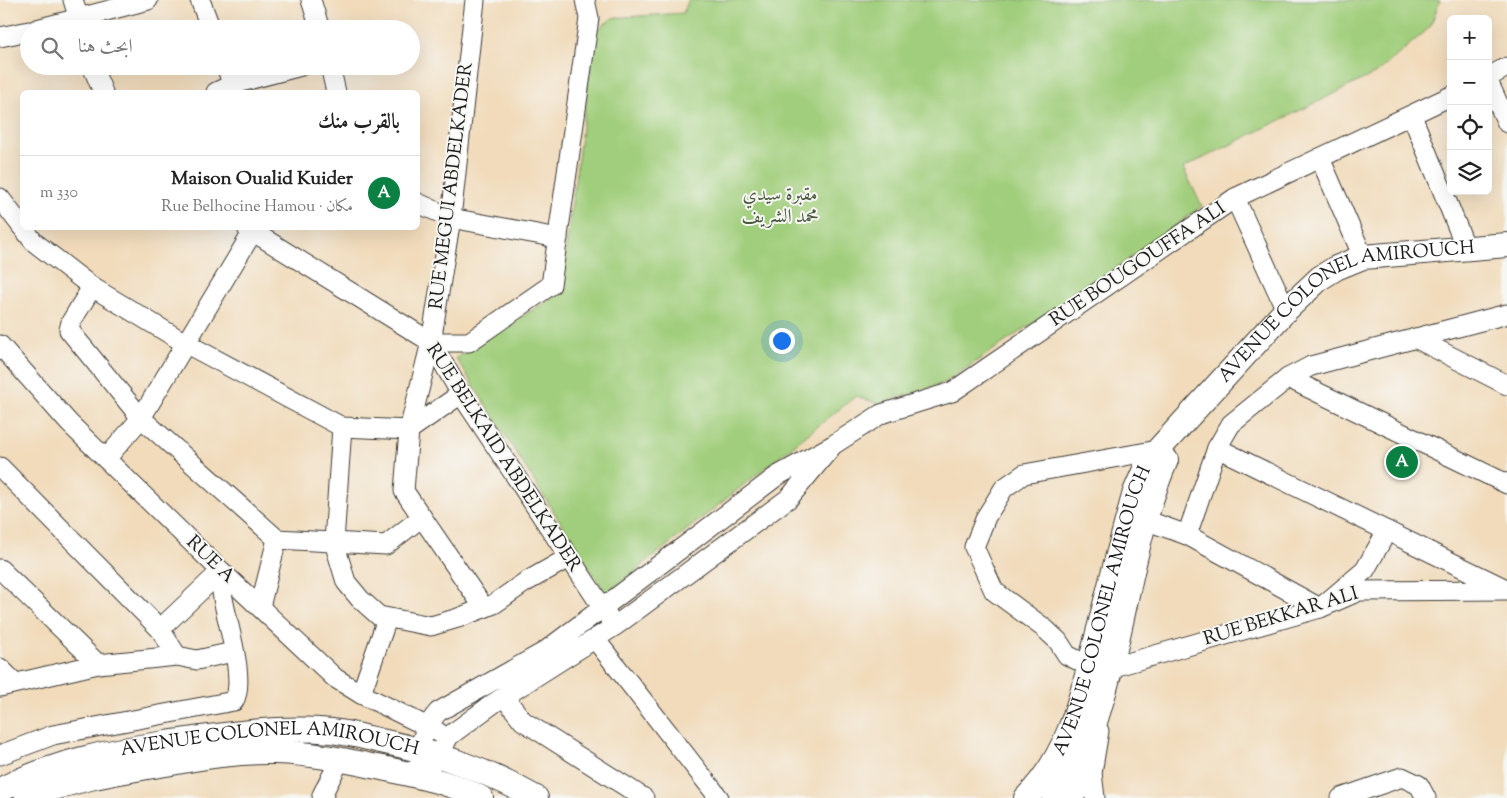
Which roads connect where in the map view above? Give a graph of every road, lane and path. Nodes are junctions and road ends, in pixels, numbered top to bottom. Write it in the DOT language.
graph roads {
  1 [pos="73,0"];
  2 [pos="148,0"];
  3 [pos="200,0"];
  4 [pos="311,0"];
  5 [pos="475,0"];
  6 [pos="585,0"];
  7 [pos="79,20"];
  8 [pos="91,20"];
  9 [pos="208,20"];
  10 [pos="317,20"];
  11 [pos="20,33"];
  12 [pos="0,37"];
  13 [pos="1507,67"];
  14 [pos="96,75"];
  15 [pos="227,75"];
  16 [pos="273,75"];
  17 [pos="332,75"];
  18 [pos="1492,75"];
  19 [pos="102,90"];
  20 [pos="228,90"];
  21 [pos="336,90"];
  22 [pos="1492,90"];
  23 [pos="1447,98"];
  24 [pos="1412,116"];
  25 [pos="1507,123"];
  26 [pos="1320,158"];
  27 [pos="0,198"];
  28 [pos="1235,198"];
  29 [pos="420,204"];
  30 [pos="451,218"];
  31 [pos="20,223"];
  32 [pos="25,230"];
  33 [pos="251,230"];
  34 [pos="254,230"];
  35 [pos="558,238"];
  36 [pos="1507,245"];
  37 [pos="1466,248"];
  38 [pos="1363,257"];
  39 [pos="92,287"];
  40 [pos="1286,310"];
  41 [pos="1507,314"];
  42 [pos="1415,338"];
  43 [pos="431,342"];
  44 [pos="185,343"];
  45 [pos="0,345"];
  46 [pos="1288,378"];
  47 [pos="1507,385"];
  48 [pos="461,394"];
  49 [pos="141,418"];
  50 [pos="1181,426"];
  51 [pos="342,427"];
  52 [pos="409,430"];
  53 [pos="833,445"];
  54 [pos="1217,448"];
  55 [pos="1158,450"];
  56 [pos="106,459"];
  57 [pos="0,467"];
  58 [pos="1507,484"];
  59 [pos="422,518"];
  60 [pos="1145,520"];
  61 [pos="1387,531"];
  62 [pos="1187,535"];
  63 [pos="277,539"];
  64 [pos="334,542"];
  65 [pos="568,558"];
  66 [pos="0,569"];
  67 [pos="221,571"];
  68 [pos="1507,590"];
  69 [pos="260,608"];
  70 [pos="484,608"];
  71 [pos="1320,608"];
  72 [pos="603,609"];
  73 [pos="387,619"];
  74 [pos="615,626"];
  75 [pos="160,629"];
  76 [pos="595,639"];
  77 [pos="233,652"];
  78 [pos="177,656"];
  79 [pos="98,664"];
  80 [pos="1100,667"];
  81 [pos="0,668"];
  82 [pos="8,685"];
  83 [pos="361,694"];
  84 [pos="504,697"];
  85 [pos="1100,706"];
  86 [pos="426,727"];
  87 [pos="435,747"];
  88 [pos="0,755"];
  89 [pos="340,760"];
  90 [pos="420,776"];
  91 [pos="0,790"];
  92 [pos="321,797"];
  93 [pos="1083,797"];
  94 [pos="27,798"];
  95 [pos="481,798"];
  96 [pos="536,798"];
  97 [pos="644,798"];
  98 [pos="718,798"];
  99 [pos="1026,798"];
  100 [pos="1054,798"];
  101 [pos="1341,798"];
  102 [pos="1426,798"];
  1 -- 7 [label="street"];
  2 -- 8 [label="street"];
  3 -- 9 [label="street"];
  4 -- 10 [label="street"];
  5 -- 30 [label="street, RUE MEGUI ABDELKADER"];
  6 -- 35 [label="street"];
  11 -- 12 [label="street"];
  13 -- 18 [label="street"];
  14 -- 19 [label="street"];
  15 -- 20 [label="street"];
  16 -- 20 [label="street"];
  17 -- 21 [label="street"];
  22 -- 25 [label="street"];
  23 -- 24 [label="street, RUE BOUGOUFFA ALI"];
  24 -- 26 [label="street, RUE BOUGOUFFA ALI"];
  24 -- 37 [label="street"];
  26 -- 28 [label="street, RUE BOUGOUFFA ALI"];
  26 -- 38 [label="street"];
  27 -- 31 [label="street"];
  28 -- 40 [label="street"];
  28 -- 53 [label="street, RUE BOUGOUFFA ALI"];
  29 -- 30 [label="street"];
  30 -- 35 [label="street"];
  30 -- 43 [label="street, RUE MEGUI ABDELKADER"];
  32 -- 39 [label="street"];
  33 -- 44 [label="street"];
  34 -- 43 [label="street, RUE BELKAID ABDELKADER"];
  35 -- 43 [label="street"];
  36 -- 37 [label="main road, AVENUE COLONEL AMIROUCH"];
  37 -- 38 [label="main road, AVENUE COLONEL AMIROUCH"];
  38 -- 40 [label="main road, AVENUE COLONEL AMIROUCH"];
  39 -- 44 [label="street"];
  39 -- 49 [label="street"];
  40 -- 50 [label="main road, AVENUE COLONEL AMIROUCH"];
  41 -- 42 [label="street"];
  42 -- 46 [label="street"];
  42 -- 47 [label="street"];
  43 -- 48 [label="street, RUE BELKAID ABDELKADER"];
  43 -- 52 [label="street, RUE MEGUI ABDELKADER"];
  44 -- 49 [label="street"];
  44 -- 51 [label="street"];
  45 -- 56 [label="street, RUE A"];
  46 -- 54 [label="street"];
  46 -- 58 [label="street"];
  48 -- 52 [label="street"];
  48 -- 65 [label="street, RUE BELKAID ABDELKADER"];
  49 -- 56 [label="street"];
  49 -- 63 [label="street"];
  50 -- 55 [label="main road, AVENUE COLONEL AMIROUCH"];
  50 -- 60 [label="main road, AVENUE COLONEL AMIROUCH"];
  51 -- 52 [label="street"];
  51 -- 64 [label="street"];
  52 -- 59 [label="street, RUE MEGUI ABDELKADER"];
  53 -- 72 [label="street"];
  53 -- 74 [label="street"];
  54 -- 61 [label="street"];
  54 -- 62 [label="street"];
  55 -- 80 [label="main road, AVENUE COLONEL AMIROUCH"];
  55 -- 80 [label="street"];
  56 -- 67 [label="street, RUE A"];
  57 -- 75 [label="street"];
  59 -- 64 [label="street"];
  59 -- 70 [label="street, RUE MEGUI ABDELKADER"];
  60 -- 62 [label="street"];
  60 -- 80 [label="main road, AVENUE COLONEL AMIROUCH"];
  61 -- 68 [label="street"];
  61 -- 71 [label="street"];
  62 -- 71 [label="street"];
  63 -- 64 [label="street"];
  63 -- 69 [label="street"];
  64 -- 73 [label="street"];
  65 -- 70 [label="street"];
  65 -- 72 [label="street, RUE BELKAID ABDELKADER"];
  66 -- 79 [label="street"];
  67 -- 69 [label="street, RUE A"];
  67 -- 75 [label="street"];
  67 -- 77 [label="street"];
  68 -- 71 [label="street, RUE BEKKAR ALI"];
  69 -- 83 [label="street, RUE A"];
  70 -- 73 [label="street"];
  71 -- 80 [label="street, RUE BEKKAR ALI"];
  72 -- 74 [label="street, RUE BELKAID ABDELKADER"];
  72 -- 86 [label="street"];
  73 -- 83 [label="street"];
  74 -- 76 [label="street"];
  75 -- 78 [label="street"];
  76 -- 84 [label="street"];
  76 -- 98 [label="street"];
  77 -- 78 [label="street"];
  77 -- 88 [label="street"];
  78 -- 79 [label="street"];
  79 -- 82 [label="street"];
  80 -- 85 [label="main road, AVENUE COLONEL AMIROUCH"];
  80 -- 99 [label="main road, AVENUE COLONEL AMIROUCH"];
  81 -- 82 [label="street"];
  83 -- 86 [label="street, RUE A"];
  84 -- 87 [label="street"];
  84 -- 97 [label="street"];
  85 -- 93 [label="street"];
  85 -- 100 [label="main road, AVENUE COLONEL AMIROUCH"];
  86 -- 87 [label="street"];
  86 -- 87 [label="street, RUE A"];
  87 -- 90 [label="street"];
  87 -- 91 [label="main road, AVENUE COLONEL AMIROUCH"];
  87 -- 96 [label="main road, AVENUE COLONEL AMIROUCH"];
  89 -- 90 [label="main road, AVENUE COLONEL AMIROUCH"];
  89 -- 92 [label="street"];
  89 -- 94 [label="main road, AVENUE COLONEL AMIROUCH"];
  90 -- 95 [label="main road, AVENUE COLONEL AMIROUCH"];
  101 -- 102 [label="street"];
}
